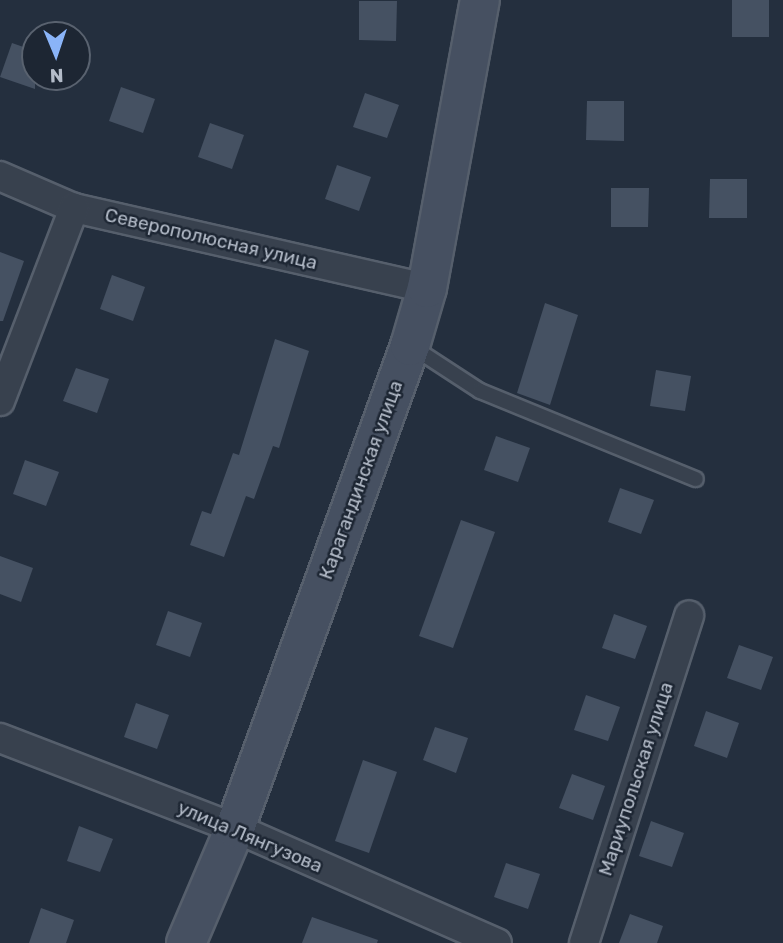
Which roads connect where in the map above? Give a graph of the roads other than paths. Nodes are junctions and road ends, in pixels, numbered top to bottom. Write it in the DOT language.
graph roads {
  1 [pos="480,0"];
  2 [pos="0,176"];
  3 [pos="74,208"];
  4 [pos="427,288"];
  5 [pos="410,346"];
  6 [pos="0,401"];
  7 [pos="696,479"];
  8 [pos="689,615"];
  9 [pos="0,738"];
  10 [pos="235,828"];
  11 [pos="186,943"];
  12 [pos="497,943"];
  13 [pos="584,943"];
  1 -- 4 [label="street, Карагандинская улица"];
  2 -- 3 [label="street, Северополюсная улица"];
  3 -- 4 [label="street, Северополюсная улица"];
  3 -- 6 [label="street"];
  4 -- 5 [label="street, Карагандинская улица"];
  5 -- 7 [label="lane"];
  5 -- 10 [label="street, Карагандинская улица"];
  8 -- 13 [label="street, Мариупольская улица"];
  9 -- 10 [label="street, улица Лянгузова"];
  10 -- 11 [label="street, Карагандинская улица"];
  10 -- 12 [label="street, улица Лянгузова"];
}
